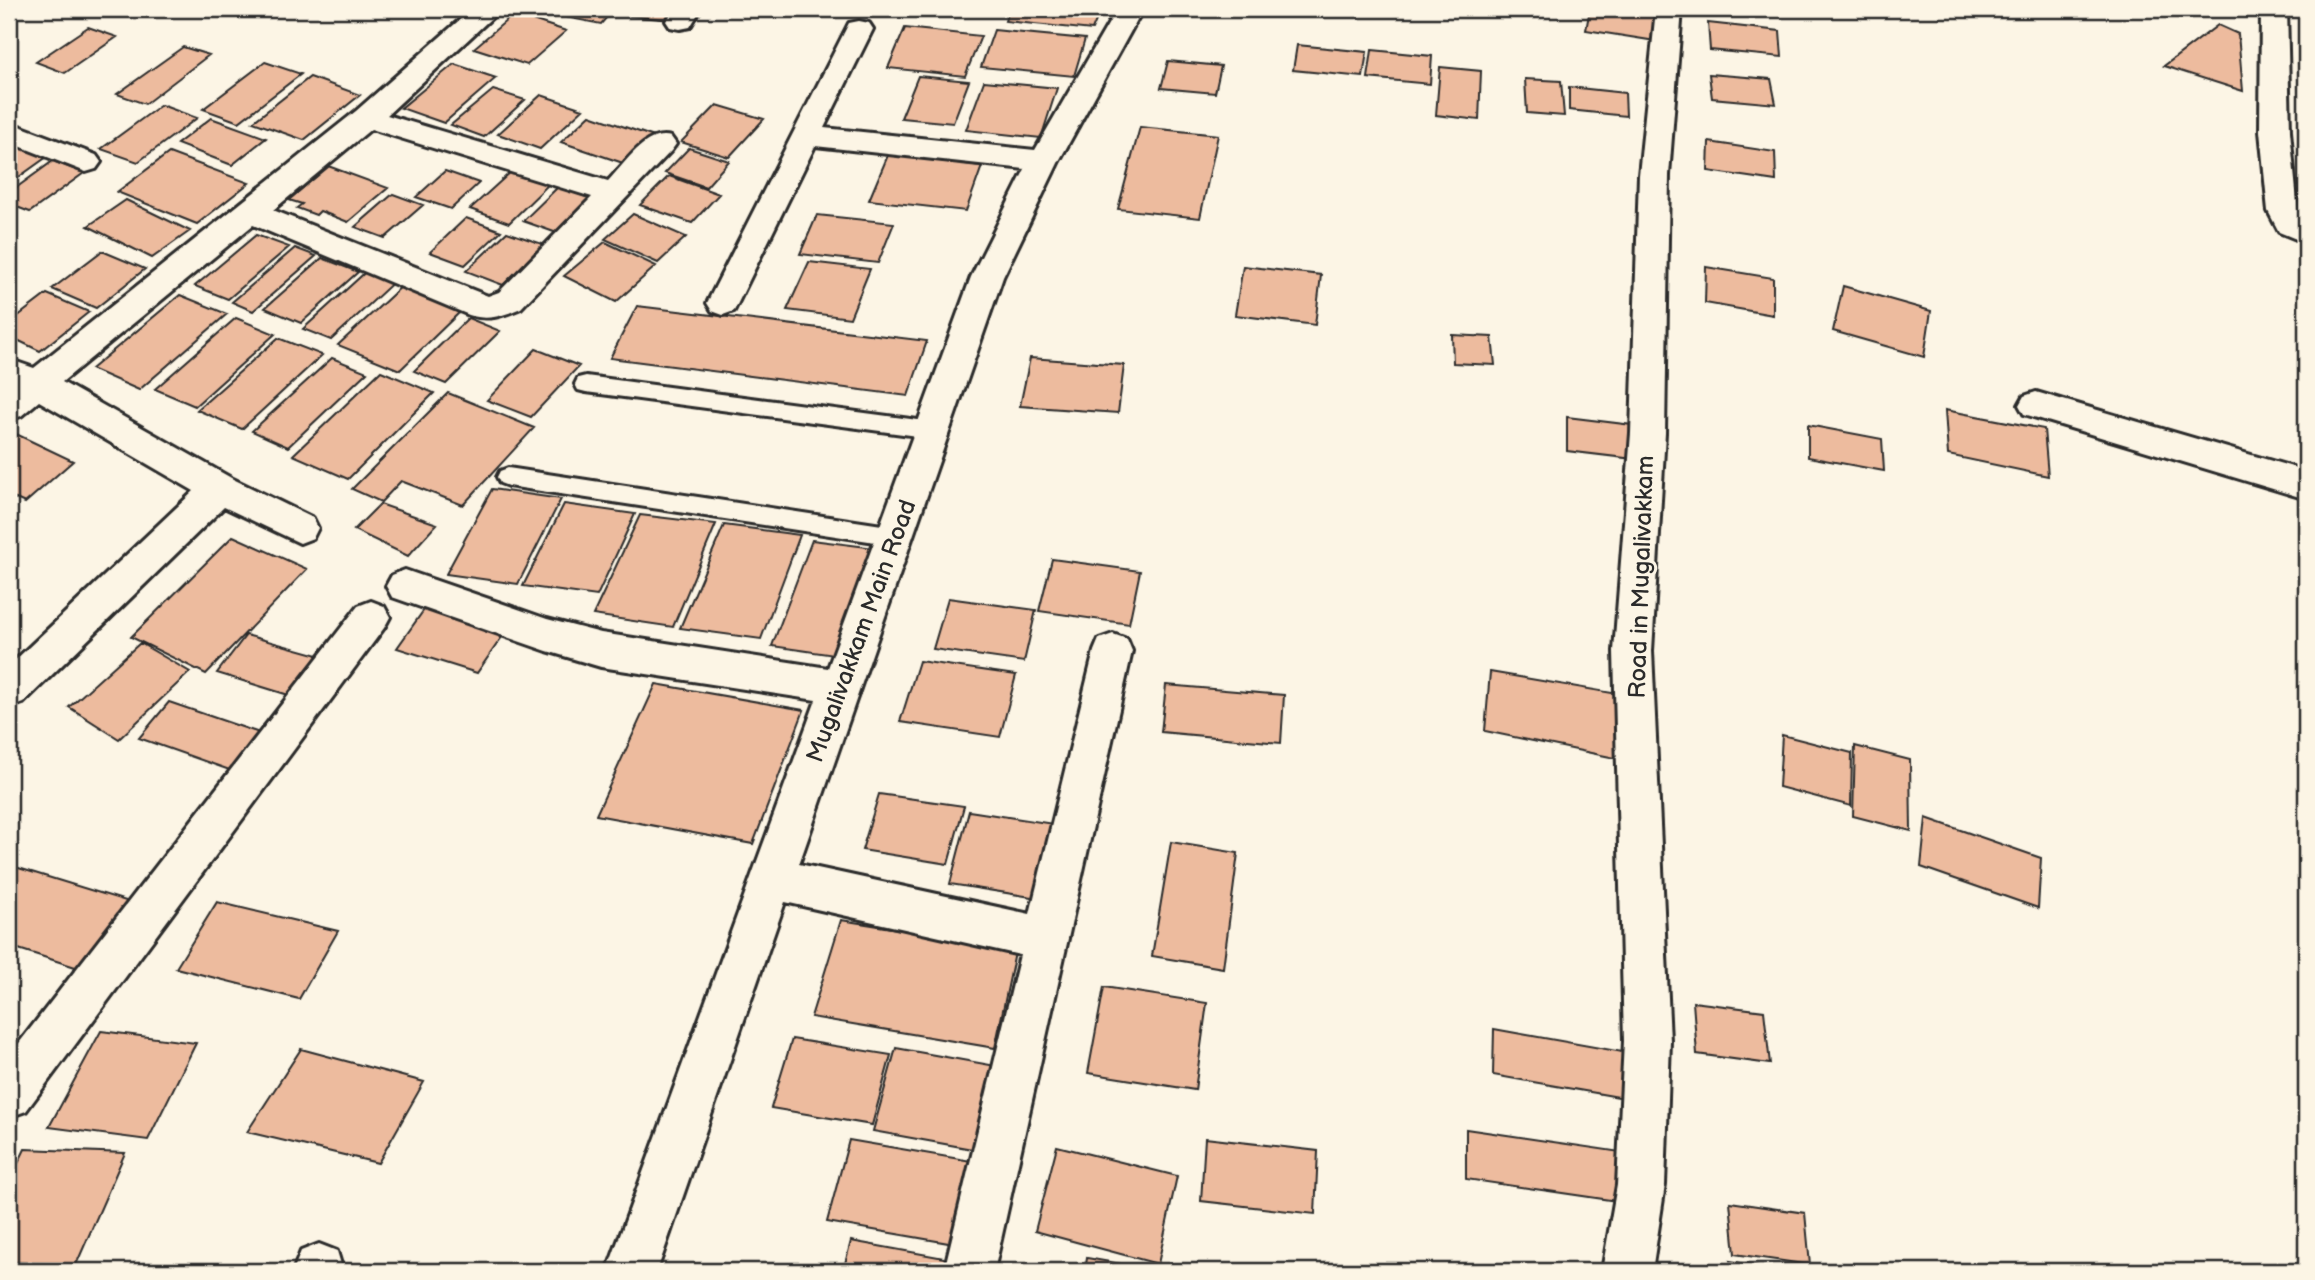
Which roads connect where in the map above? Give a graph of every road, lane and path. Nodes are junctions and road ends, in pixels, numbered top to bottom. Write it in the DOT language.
graph roads {
  1 [pos="488,9"];
  2 [pos="1130,9"];
  3 [pos="1669,9"];
  4 [pos="2274,9"];
  5 [pos="859,29"];
  6 [pos="366,118"];
  7 [pos="9,131"];
  8 [pos="806,136"];
  9 [pos="660,144"];
  10 [pos="1044,161"];
  11 [pos="86,162"];
  12 [pos="613,193"];
  13 [pos="250,212"];
  14 [pos="2306,232"];
  15 [pos="723,303"];
  16 [pos="23,378"];
  17 [pos="586,384"];
  18 [pos="2036,405"];
  19 [pos="9,407"];
  20 [pos="933,429"];
  21 [pos="508,477"];
  22 [pos="2306,485"];
  23 [pos="220,489"];
  24 [pos="300,528"];
  25 [pos="895,536"];
  26 [pos="405,586"];
  27 [pos="370,617"];
  28 [pos="1113,651"];
  29 [pos="840,687"];
  30 [pos="9,691"];
  31 [pos="773,879"];
  32 [pos="1046,939"];
  33 [pos="9,1094"];
  34 [pos="632,1271"];
  35 [pos="969,1271"];
  36 [pos="1627,1271"];
  1 -- 6 [label="street"];
  2 -- 10 [label="street, Mugalivakkam Main Road"];
  3 -- 36 [label="street, Road in Mugalivakkam"];
  4 -- 14 [label="street"];
  5 -- 8 [label="street"];
  6 -- 12 [label="street"];
  6 -- 13 [label="street"];
  7 -- 11 [label="street"];
  8 -- 10 [label="street"];
  8 -- 15 [label="street"];
  9 -- 12 [label="street"];
  10 -- 20 [label="street, Mugalivakkam Main Road"];
  12 -- 13 [label="street"];
  13 -- 16 [label="street"];
  16 -- 19 [label="street"];
  16 -- 23 [label="street"];
  17 -- 20 [label="lane"];
  18 -- 22 [label="street"];
  20 -- 25 [label="street, Mugalivakkam Main Road"];
  21 -- 25 [label="lane"];
  23 -- 24 [label="street"];
  23 -- 30 [label="street"];
  25 -- 29 [label="street, Mugalivakkam Main Road"];
  26 -- 29 [label="street"];
  27 -- 33 [label="street"];
  28 -- 32 [label="street"];
  29 -- 31 [label="street, Mugalivakkam Main Road"];
  31 -- 32 [label="street"];
  31 -- 34 [label="street, Mugalivakkam Main Road"];
  32 -- 35 [label="street"];
}
